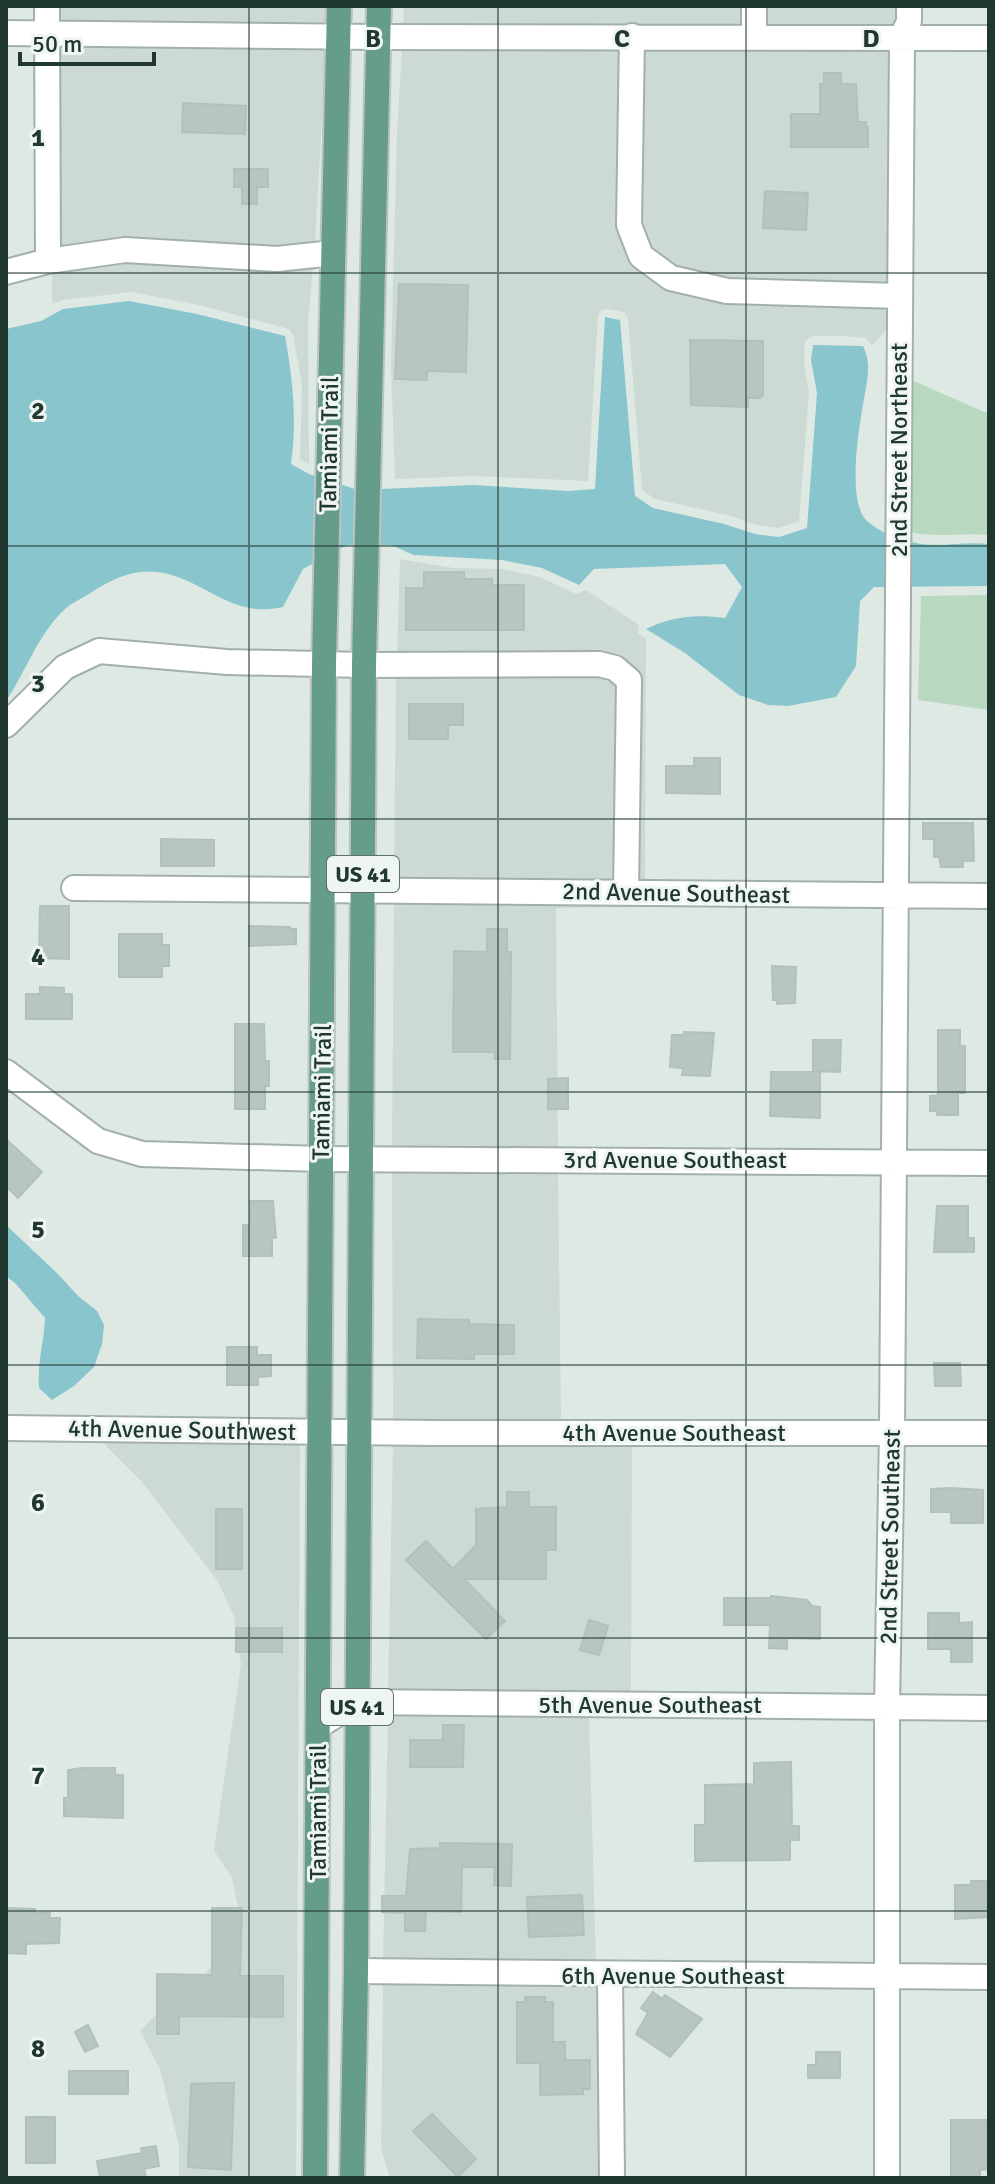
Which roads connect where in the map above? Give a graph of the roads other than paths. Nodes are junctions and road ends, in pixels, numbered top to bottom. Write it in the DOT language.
graph roads {
  1 [pos="47,6"];
  2 [pos="339,6"];
  3 [pos="379,6"];
  4 [pos="754,6"];
  5 [pos="909,6"];
  6 [pos="6,33"];
  7 [pos="47,33"];
  8 [pos="632,36"];
  9 [pos="338,37"];
  10 [pos="377,37"];
  11 [pos="754,37"];
  12 [pos="902,38"];
  13 [pos="989,38"];
  14 [pos="333,253"];
  15 [pos="48,261"];
  16 [pos="6,272"];
  17 [pos="900,296"];
  18 [pos="324,664"];
  19 [pos="364,665"];
  20 [pos="6,725"];
  21 [pos="74,888"];
  22 [pos="324,890"];
  23 [pos="362,890"];
  24 [pos="626,893"];
  25 [pos="895,895"];
  26 [pos="989,896"];
  27 [pos="6,1072"];
  28 [pos="322,1159"];
  29 [pos="361,1159"];
  30 [pos="892,1161"];
  31 [pos="989,1163"];
  32 [pos="6,1428"];
  33 [pos="318,1432"];
  34 [pos="359,1432"];
  35 [pos="892,1432"];
  36 [pos="989,1433"];
  37 [pos="357,1702"];
  38 [pos="887,1707"];
  39 [pos="989,1708"];
  40 [pos="318,1726"];
  41 [pos="317,1928"];
  42 [pos="356,1971"];
  43 [pos="610,1976"];
  44 [pos="888,1977"];
  45 [pos="989,1977"];
  46 [pos="315,2178"];
  47 [pos="352,2178"];
  48 [pos="612,2178"];
  49 [pos="887,2178"];
  1 -- 7 [label="street"];
  2 -- 9 [label="main road, Tamiami Trail / US 41"];
  3 -- 10 [label="main road, Tamiami Trail / US 41"];
  4 -- 11 [label="street"];
  5 -- 12 [label="street, 2nd Street Northeast"];
  6 -- 7 [label="street"];
  7 -- 9 [label="street"];
  7 -- 15 [label="street"];
  8 -- 10 [label="street"];
  8 -- 11 [label="street"];
  8 -- 17 [label="street"];
  9 -- 10 [label="street"];
  9 -- 14 [label="main road, Tamiami Trail / US 41"];
  10 -- 19 [label="main road, Tamiami Trail / US 41"];
  11 -- 12 [label="street"];
  12 -- 13 [label="street"];
  12 -- 17 [label="street, 2nd Street Northeast"];
  14 -- 15 [label="street"];
  14 -- 18 [label="main road, Tamiami Trail / US 41"];
  15 -- 16 [label="street"];
  17 -- 25 [label="street, 2nd Street Northeast"];
  18 -- 19 [label="street"];
  18 -- 20 [label="street"];
  18 -- 22 [label="main road, Tamiami Trail / US 41"];
  19 -- 23 [label="main road, Tamiami Trail / US 41"];
  19 -- 24 [label="street"];
  21 -- 22 [label="street, 2nd Avenue Southeast"];
  22 -- 23 [label="street, 2nd Avenue Southeast"];
  22 -- 28 [label="main road, Tamiami Trail / US 41"];
  23 -- 24 [label="street, 2nd Avenue Southeast"];
  23 -- 29 [label="main road, Tamiami Trail / US 41"];
  24 -- 25 [label="street, 2nd Avenue Southeast"];
  25 -- 26 [label="street, 2nd Avenue Southeast"];
  25 -- 30 [label="street, 2nd Street Southeast"];
  27 -- 28 [label="street, 3rd Avenue Southeast"];
  28 -- 29 [label="street, 3rd Avenue Southeast"];
  28 -- 33 [label="main road, Tamiami Trail / US 41"];
  29 -- 30 [label="street, 3rd Avenue Southeast"];
  29 -- 34 [label="main road, Tamiami Trail / US 41"];
  30 -- 31 [label="street, 3rd Avenue Southeast"];
  30 -- 35 [label="street, 2nd Street Southeast"];
  32 -- 33 [label="street, 4th Avenue Southwest"];
  33 -- 34 [label="street, 4th Avenue Southwest"];
  33 -- 40 [label="main road, Tamiami Trail / US 41"];
  34 -- 35 [label="street, 4th Avenue Southeast"];
  34 -- 37 [label="main road, Tamiami Trail / US 41"];
  35 -- 36 [label="street, 4th Avenue Southeast"];
  35 -- 38 [label="street, 2nd Street Southeast"];
  37 -- 38 [label="street, 5th Avenue Southeast"];
  37 -- 40 [label="street"];
  37 -- 42 [label="main road, Tamiami Trail / US 41"];
  38 -- 39 [label="street, 5th Avenue Southeast"];
  38 -- 44 [label="street, 2nd Street Southeast"];
  40 -- 41 [label="main road, Tamiami Trail / US 41"];
  41 -- 42 [label="main road"];
  41 -- 46 [label="main road, Tamiami Trail / US 41"];
  42 -- 43 [label="street, 6th Avenue Southeast"];
  42 -- 47 [label="main road, Tamiami Trail / US 41"];
  43 -- 44 [label="street, 6th Avenue Southeast"];
  43 -- 48 [label="street"];
  44 -- 45 [label="street, 6th Avenue Southeast"];
  44 -- 49 [label="street, 2nd Street Southeast"];
}
